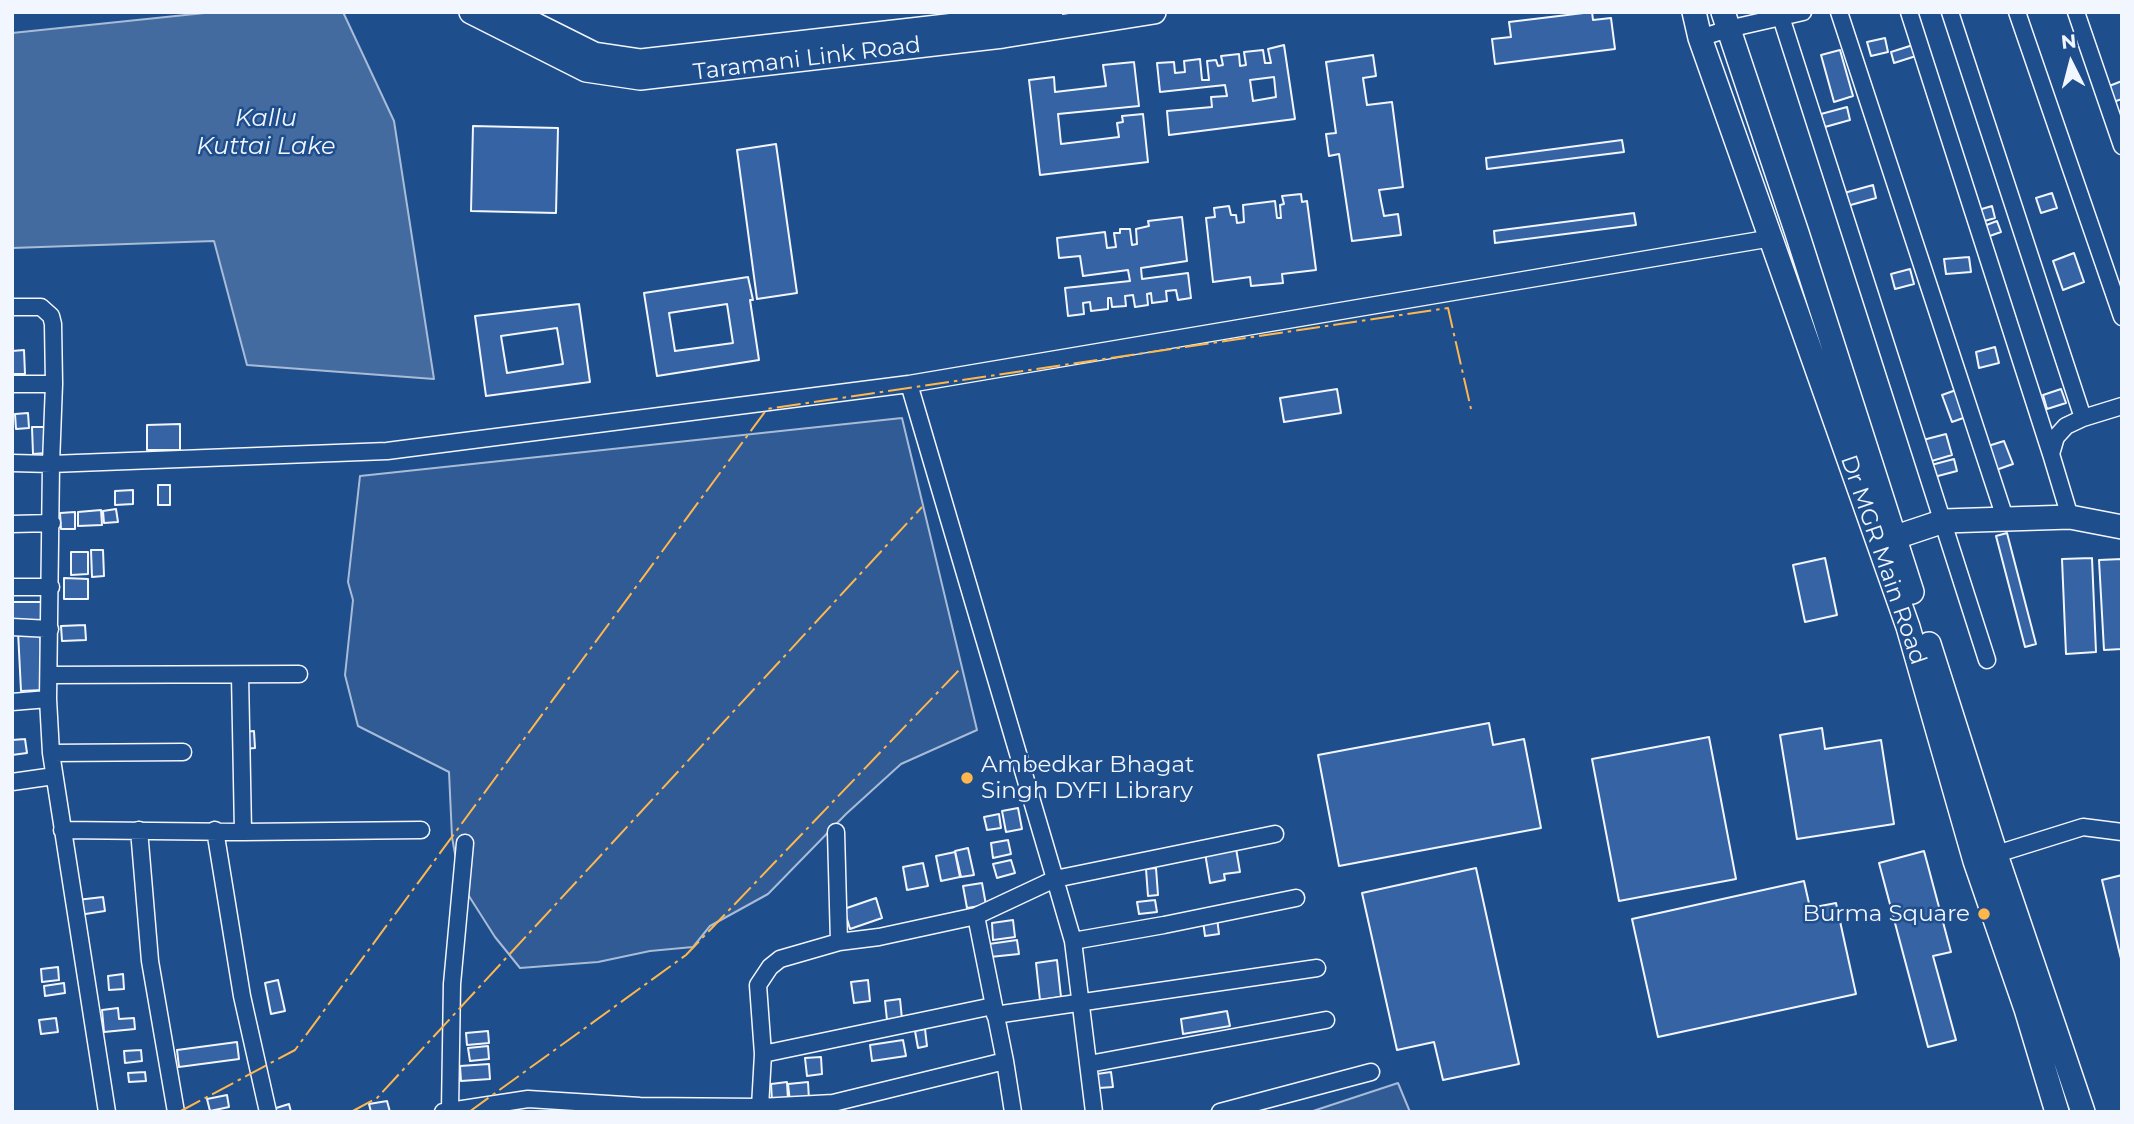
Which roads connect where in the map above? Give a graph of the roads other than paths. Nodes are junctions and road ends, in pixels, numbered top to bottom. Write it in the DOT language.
graph roads {
  1 [pos="471,12"];
  2 [pos="510,12"];
  3 [pos="1051,12"];
  4 [pos="1154,12"];
  5 [pos="1694,12"];
  6 [pos="1803,12"];
  7 [pos="1839,12"];
  8 [pos="1909,12"];
  9 [pos="1950,12"];
  10 [pos="2017,12"];
  11 [pos="2076,12"];
  12 [pos="1781,17"];
  13 [pos="1725,20"];
  14 [pos="1700,38"];
  15 [pos="2122,145"];
  16 [pos="1772,238"];
  17 [pos="12,307"];
  18 [pos="2122,317"];
  19 [pos="12,384"];
  20 [pos="54,384"];
  21 [pos="909,384"];
  22 [pos="2122,406"];
  23 [pos="2084,418"];
  24 [pos="2051,454"];
  25 [pos="12,463"];
  26 [pos="51,464"];
  27 [pos="2070,517"];
  28 [pos="2005,518"];
  29 [pos="1944,521"];
  30 [pos="52,523"];
  31 [pos="12,524"];
  32 [pos="2122,527"];
  33 [pos="1886,540"];
  34 [pos="12,587"];
  35 [pos="51,587"];
  36 [pos="12,627"];
  37 [pos="50,629"];
  38 [pos="1987,660"];
  39 [pos="299,674"];
  40 [pos="50,675"];
  41 [pos="240,675"];
  42 [pos="48,699"];
  43 [pos="12,702"];
  44 [pos="183,752"];
  45 [pos="51,754"];
  46 [pos="54,776"];
  47 [pos="12,782"];
  48 [pos="62,830"];
  49 [pos="139,830"];
  50 [pos="215,830"];
  51 [pos="421,830"];
  52 [pos="243,832"];
  53 [pos="836,832"];
  54 [pos="2122,832"];
  55 [pos="1275,834"];
  56 [pos="465,843"];
  57 [pos="1986,858"];
  58 [pos="1055,879"];
  59 [pos="1296,898"];
  60 [pos="976,916"];
  61 [pos="1073,941"];
  62 [pos="839,942"];
  63 [pos="1317,968"];
  64 [pos="1079,1002"];
  65 [pos="994,1010"];
  66 [pos="1325,1020"];
  67 [pos="763,1054"];
  68 [pos="1005,1061"];
  69 [pos="1089,1064"];
  70 [pos="1371,1072"];
  71 [pos="495,1107"];
  72 [pos="572,1107"];
  73 [pos="640,1109"];
  74 [pos="760,1110"];
  75 [pos="447,1111"];
  76 [pos="107,1112"];
  77 [pos="176,1112"];
  78 [pos="268,1112"];
  79 [pos="1013,1112"];
  80 [pos="1094,1112"];
  81 [pos="1220,1112"];
  82 [pos="2057,1112"];
  83 [pos="2083,1112"];
  1 -- 4 [label="main road, Taramani Link Road"];
  2 -- 3 [label="main road, Taramani Link Road"];
  5 -- 14 [label="main road, Dr MGR Main Road"];
  6 -- 12 [label="street"];
  7 -- 28 [label="street"];
  8 -- 24 [label="street"];
  9 -- 23 [label="street"];
  10 -- 18 [label="street"];
  11 -- 15 [label="street"];
  12 -- 13 [label="street"];
  12 -- 29 [label="street"];
  13 -- 14 [label="street"];
  13 -- 33 [label="main road, Dr MGR Main Road"];
  14 -- 16 [label="main road, Dr MGR Main Road"];
  16 -- 21 [label="street"];
  16 -- 33 [label="main road, Dr MGR Main Road"];
  17 -- 20 [label="street"];
  19 -- 20 [label="street"];
  20 -- 26 [label="street"];
  21 -- 26 [label="street"];
  21 -- 58 [label="street"];
  22 -- 23 [label="street"];
  23 -- 24 [label="street"];
  24 -- 27 [label="street"];
  25 -- 26 [label="street"];
  26 -- 30 [label="street"];
  27 -- 28 [label="main road"];
  27 -- 32 [label="main road"];
  28 -- 29 [label="main road"];
  29 -- 33 [label="main road"];
  29 -- 38 [label="street"];
  30 -- 31 [label="street"];
  30 -- 35 [label="street"];
  33 -- 57 [label="main road, Dr MGR Main Road"];
  34 -- 35 [label="street"];
  35 -- 37 [label="street"];
  36 -- 37 [label="street"];
  37 -- 40 [label="street"];
  39 -- 41 [label="street"];
  40 -- 41 [label="street"];
  40 -- 42 [label="street"];
  41 -- 52 [label="street"];
  42 -- 43 [label="street"];
  42 -- 45 [label="street"];
  44 -- 45 [label="street"];
  45 -- 46 [label="street"];
  46 -- 47 [label="street"];
  46 -- 48 [label="street"];
  48 -- 49 [label="street"];
  48 -- 76 [label="street"];
  49 -- 50 [label="street"];
  49 -- 77 [label="street"];
  50 -- 52 [label="street"];
  50 -- 78 [label="street"];
  51 -- 52 [label="street"];
  53 -- 62 [label="street"];
  54 -- 57 [label="street"];
  55 -- 58 [label="street"];
  56 -- 75 [label="street"];
  57 -- 82 [label="main road, Dr MGR Main Road"];
  57 -- 83 [label="main road, Dr MGR Main Road"];
  58 -- 60 [label="street"];
  58 -- 61 [label="street"];
  59 -- 61 [label="street"];
  60 -- 62 [label="street"];
  60 -- 65 [label="street"];
  61 -- 64 [label="street"];
  62 -- 67 [label="street"];
  63 -- 64 [label="street"];
  64 -- 65 [label="street"];
  64 -- 69 [label="street"];
  65 -- 67 [label="street"];
  65 -- 68 [label="street"];
  66 -- 69 [label="street"];
  67 -- 74 [label="street"];
  68 -- 74 [label="street"];
  68 -- 79 [label="street"];
  69 -- 80 [label="street"];
  70 -- 81 [label="street"];
  71 -- 72 [label="street"];
  71 -- 75 [label="street"];
  72 -- 73 [label="street"];
  73 -- 74 [label="street"];
}
